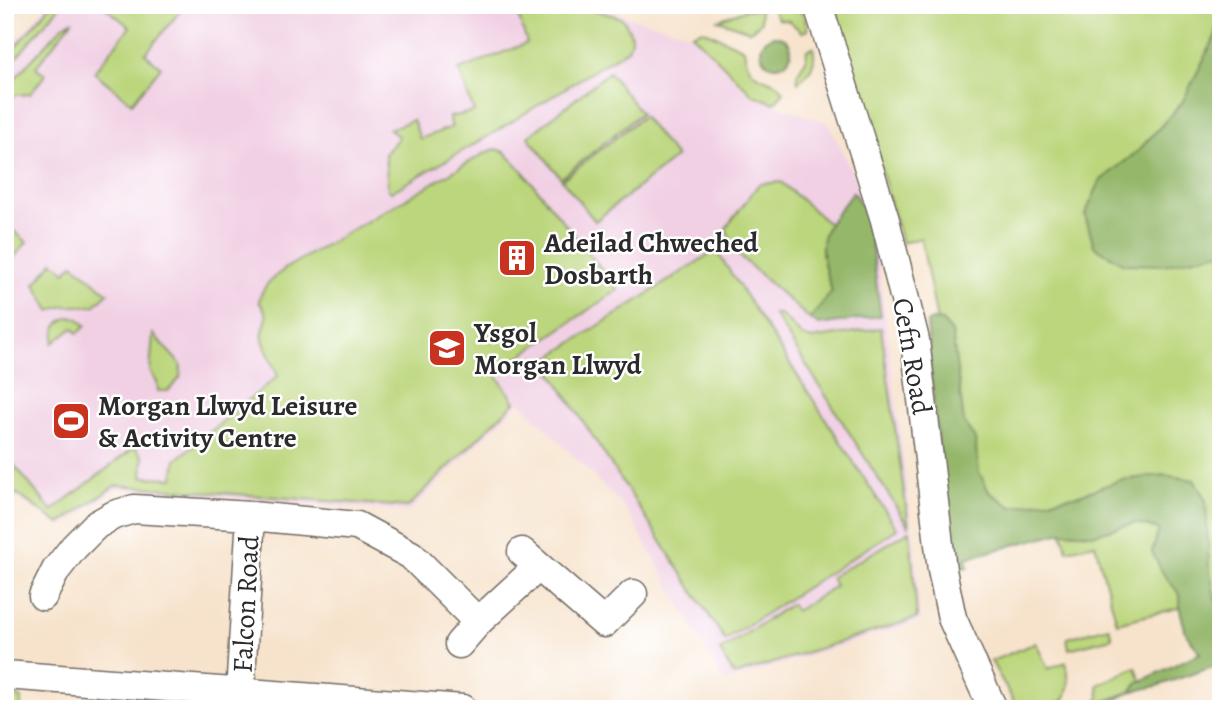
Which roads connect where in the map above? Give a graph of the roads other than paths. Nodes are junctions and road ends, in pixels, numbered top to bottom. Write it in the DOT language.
graph roads {
  1 [pos="818,5"];
  2 [pos="251,516"];
  3 [pos="633,594"];
  4 [pos="43,596"];
  5 [pos="478,622"];
  6 [pos="459,644"];
  7 [pos="5,675"];
  8 [pos="240,692"];
  9 [pos="992,708"];
  10 [pos="463,709"];
  1 -- 9 [label="street, Cefn Road"];
  2 -- 4 [label="street, Falcon Road"];
  2 -- 5 [label="street, Falcon Road"];
  2 -- 8 [label="street, Falcon Road"];
  3 -- 5 [label="street"];
  5 -- 6 [label="street"];
  7 -- 8 [label="street"];
  8 -- 10 [label="street"];
}
